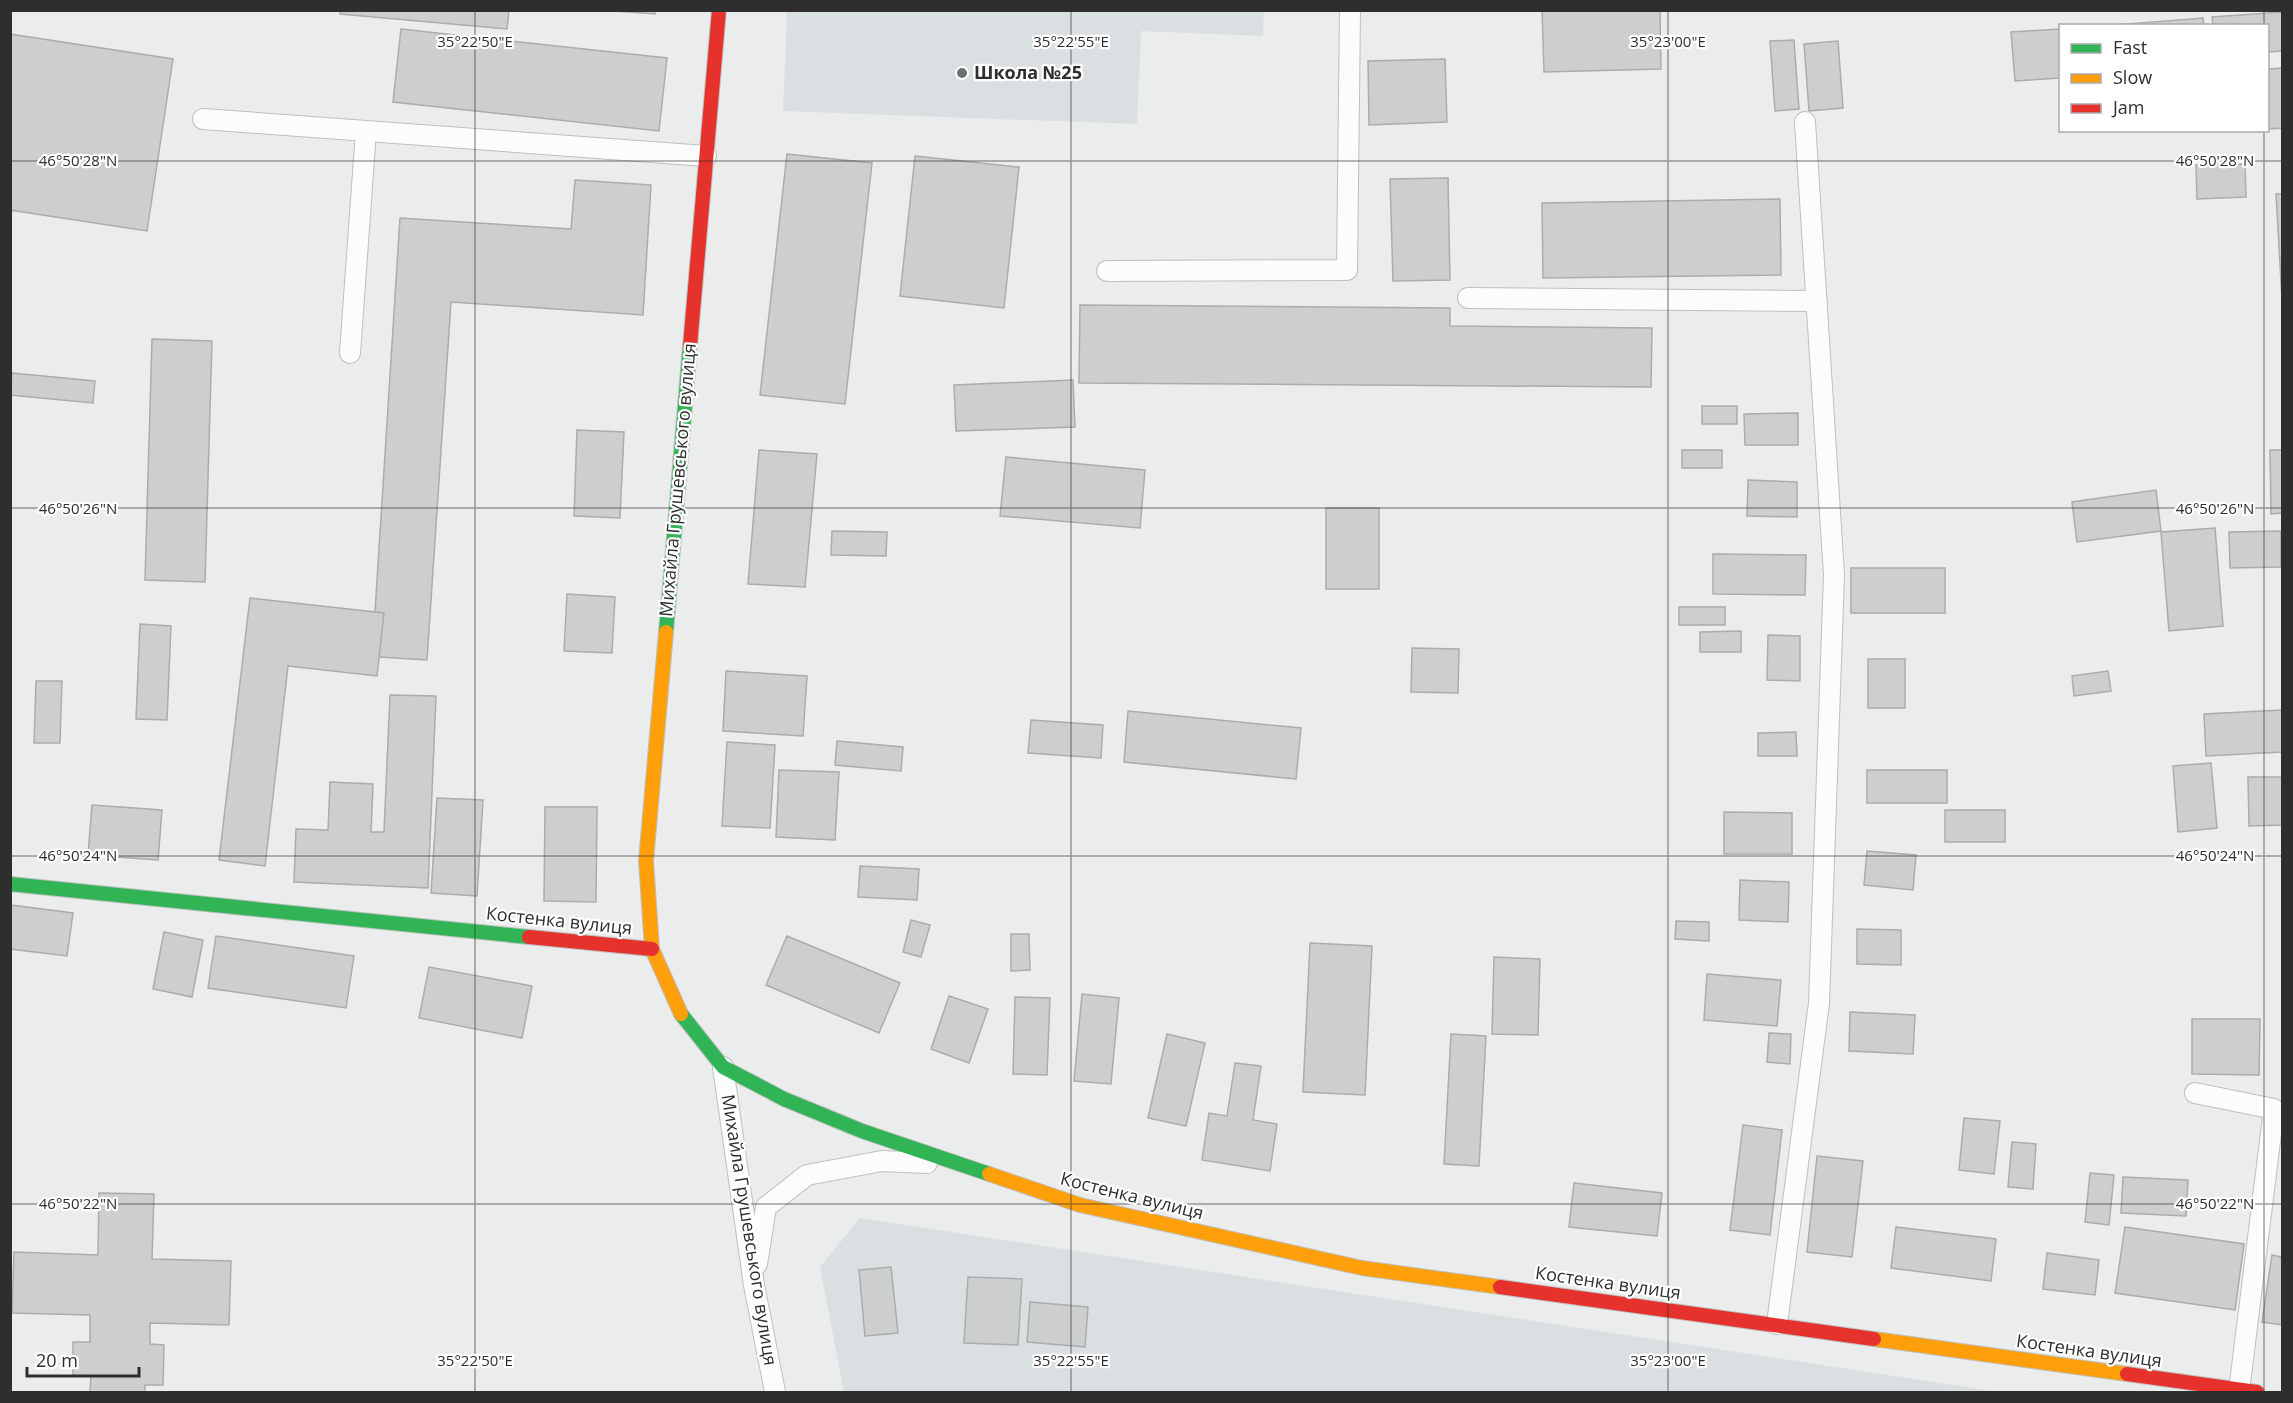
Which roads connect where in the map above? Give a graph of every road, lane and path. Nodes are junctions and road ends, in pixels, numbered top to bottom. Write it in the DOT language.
graph roads {
  1 [pos="719,10"];
  2 [pos="1350,10"];
  3 [pos="203,119"];
  4 [pos="1805,122"];
  5 [pos="366,131"];
  6 [pos="706,156"];
  7 [pos="1107,271"];
  8 [pos="1468,298"];
  9 [pos="1817,302"];
  10 [pos="350,353"];
  11 [pos="10,884"];
  12 [pos="652,949"];
  13 [pos="723,1067"];
  14 [pos="2195,1093"];
  15 [pos="967,1165"];
  16 [pos="754,1285"];
  17 [pos="1777,1324"];
  18 [pos="775,1392"];
  19 [pos="2248,1392"];
  1 -- 6 [label="street, Михайла Грушевського вулиця"];
  2 -- 7 [label="lane"];
  3 -- 5 [label="lane"];
  4 -- 9 [label="lane"];
  5 -- 6 [label="lane"];
  5 -- 10 [label="lane"];
  6 -- 12 [label="street, Михайла Грушевського вулиця"];
  8 -- 9 [label="lane"];
  9 -- 17 [label="lane"];
  11 -- 12 [label="street, Костенка вулиця"];
  12 -- 13 [label="street, Костенка вулиця"];
  13 -- 15 [label="street, Костенка вулиця"];
  13 -- 16 [label="lane, Михайла Грушевського вулиця"];
  14 -- 19 [label="lane"];
  15 -- 16 [label="lane"];
  15 -- 17 [label="street, Костенка вулиця"];
  16 -- 18 [label="lane, Михайла Грушевського вулиця"];
  17 -- 19 [label="street, Костенка вулиця"];
}
